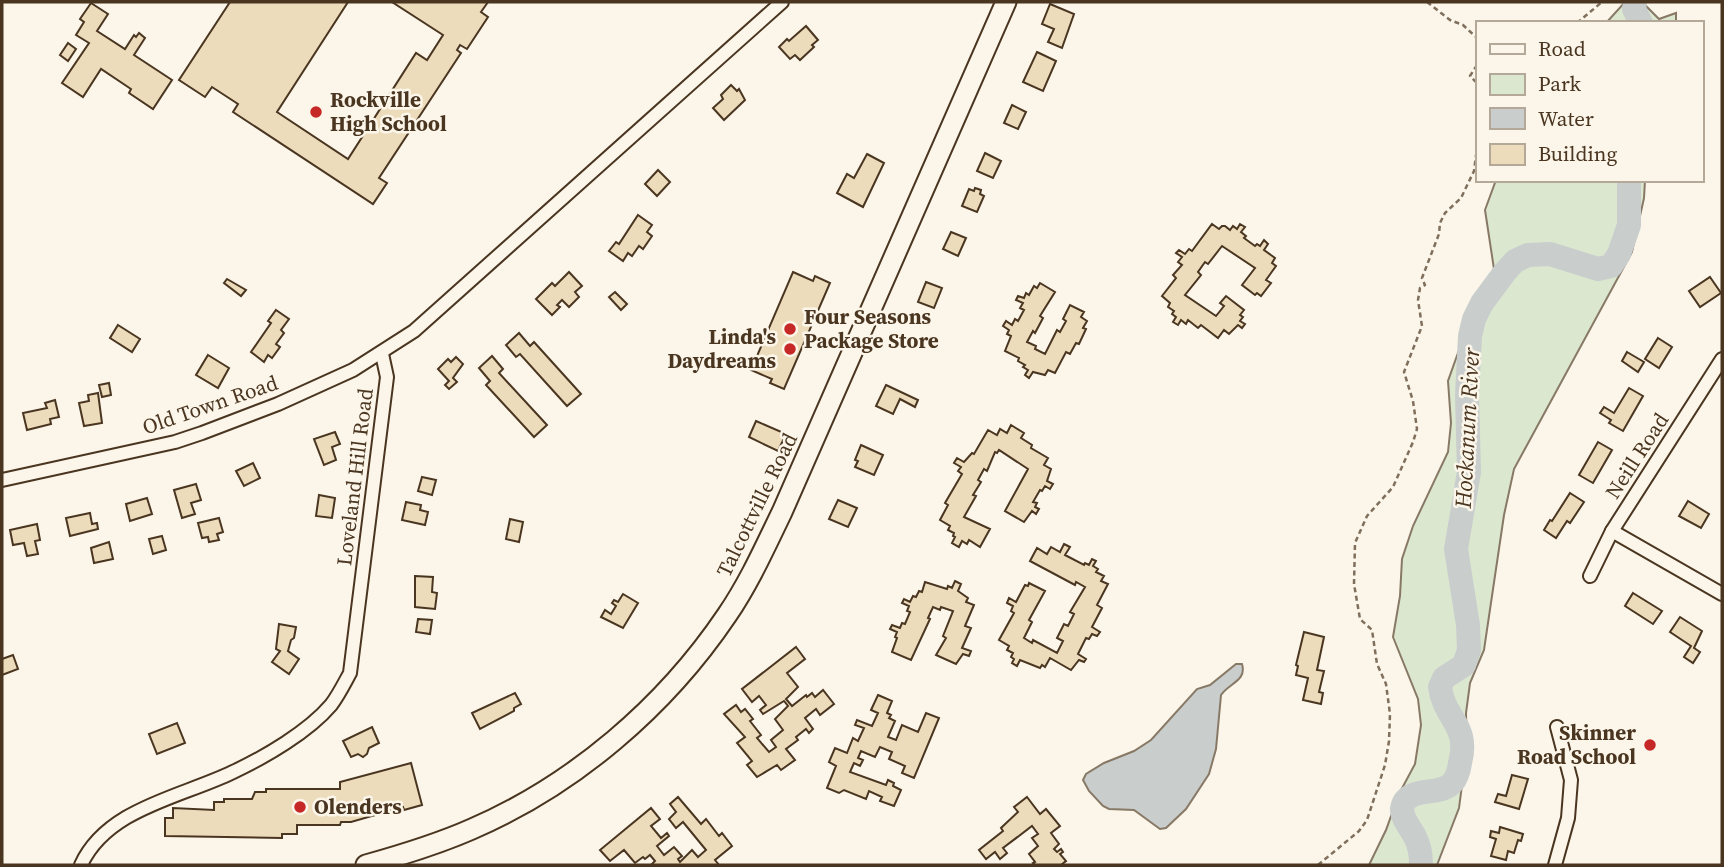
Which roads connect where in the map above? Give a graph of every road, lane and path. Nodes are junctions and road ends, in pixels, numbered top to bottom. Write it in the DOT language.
graph roads {
  1 [pos="782,2"];
  2 [pos="1006,2"];
  3 [pos="1427,2"];
  4 [pos="1601,2"];
  5 [pos="1579,21"];
  6 [pos="1476,37"];
  7 [pos="1476,67"];
  8 [pos="1476,82"];
  9 [pos="1476,156"];
  10 [pos="382,354"];
  11 [pos="1722,359"];
  12 [pos="2,480"];
  13 [pos="1612,531"];
  14 [pos="1590,576"];
  15 [pos="1722,594"];
  16 [pos="1557,727"];
  17 [pos="81,865"];
  18 [pos="366,865"];
  19 [pos="1318,865"];
  20 [pos="1555,865"];
  1 -- 10 [label="street"];
  2 -- 18 [label="main road, Talcottville Road"];
  3 -- 6 [label="path"];
  4 -- 5 [label="path"];
  7 -- 8 [label="path"];
  9 -- 19 [label="path"];
  10 -- 12 [label="street, Old Town Road"];
  10 -- 17 [label="street, Loveland Hill Road"];
  11 -- 13 [label="street, Neill Road"];
  13 -- 14 [label="street, Neill Road"];
  13 -- 15 [label="street"];
  16 -- 20 [label="street"];
}
